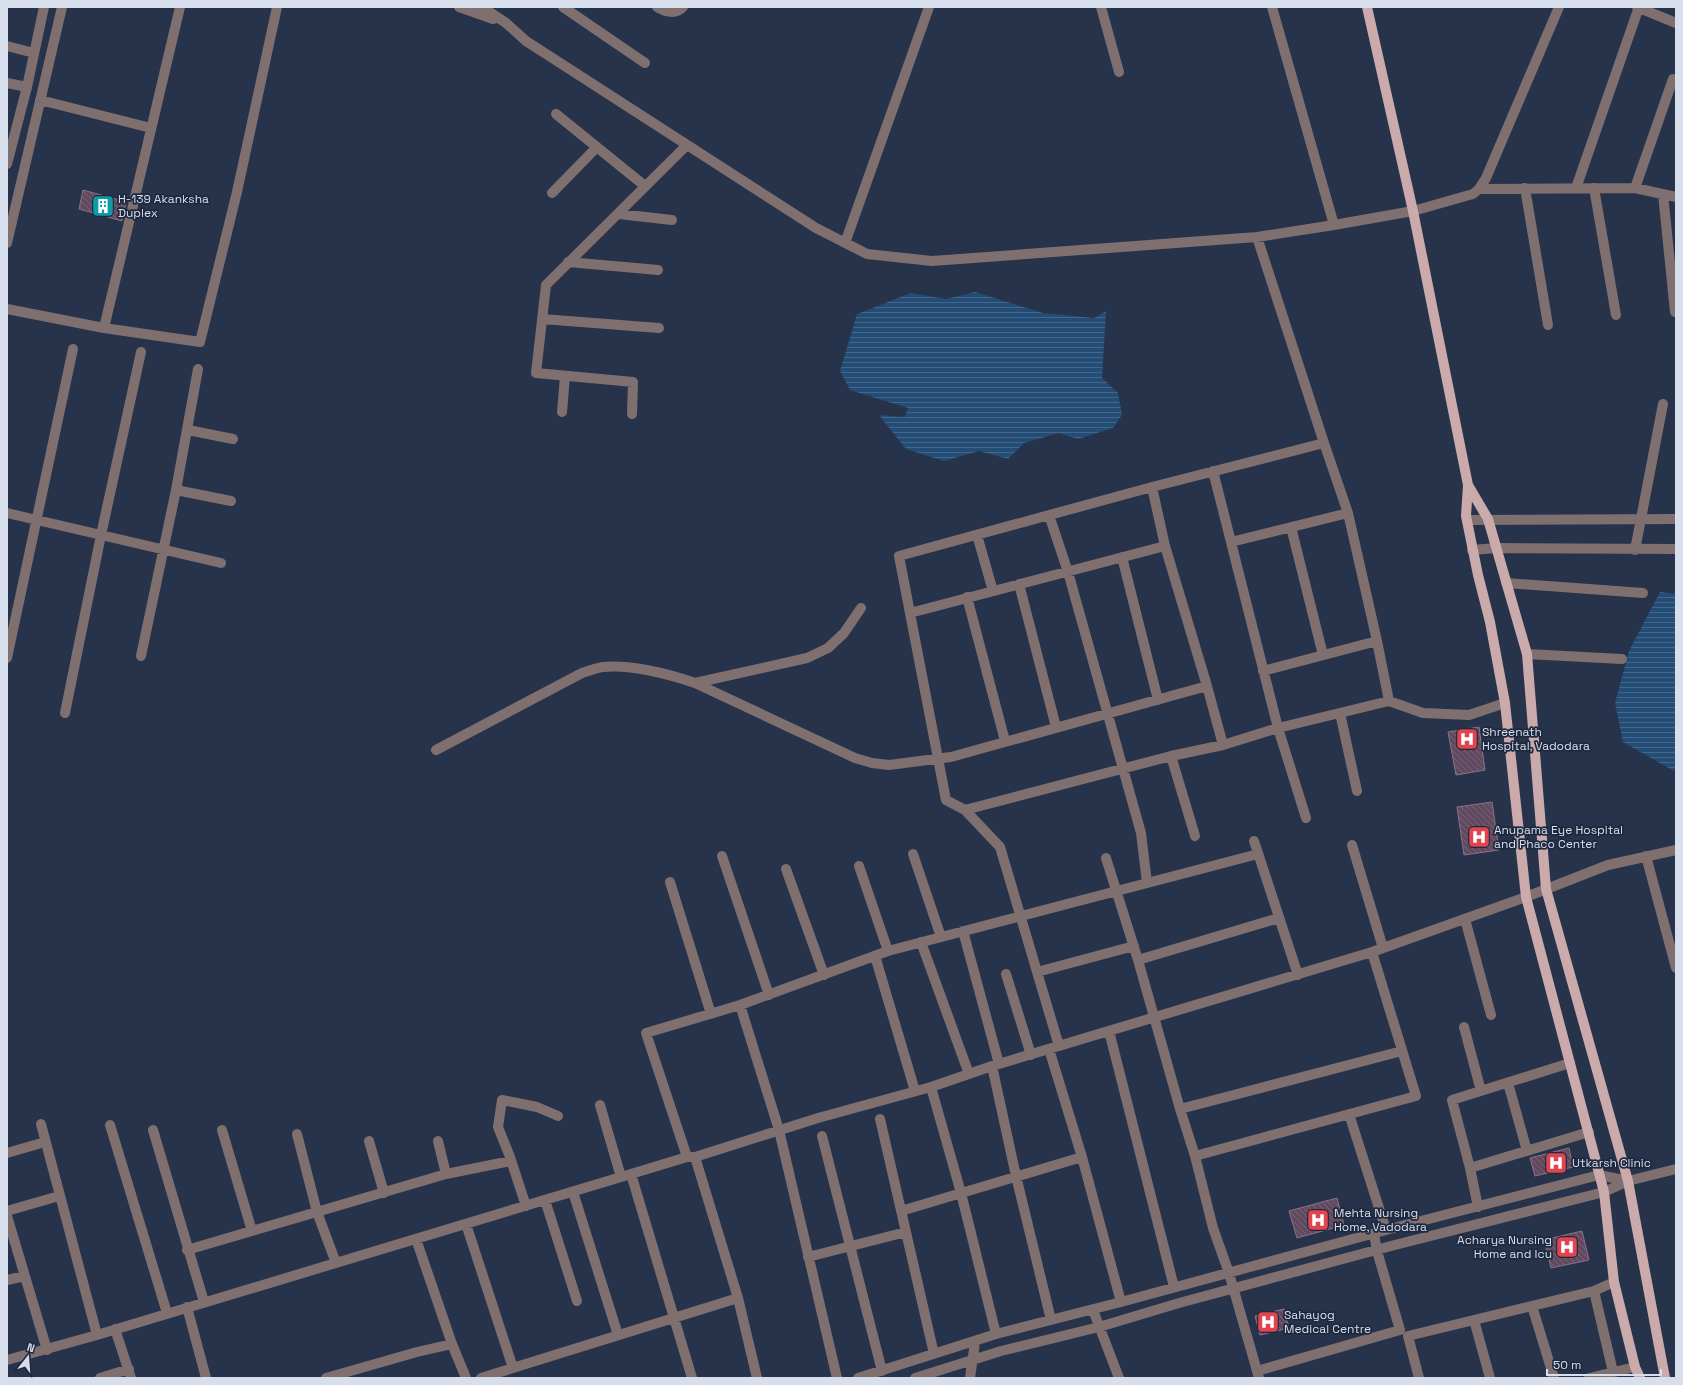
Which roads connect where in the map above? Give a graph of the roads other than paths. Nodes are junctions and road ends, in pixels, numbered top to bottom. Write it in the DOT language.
graph roads {
  1 [pos="44,7"];
  2 [pos="62,7"];
  3 [pos="180,7"];
  4 [pos="277,7"];
  5 [pos="459,7"];
  6 [pos="482,7"];
  7 [pos="563,7"];
  8 [pos="657,7"];
  9 [pos="682,7"];
  10 [pos="929,7"];
  11 [pos="1101,7"];
  12 [pos="1272,7"];
  13 [pos="1367,7"];
  14 [pos="1559,7"];
  15 [pos="1638,7"];
  16 [pos="506,23"];
  17 [pos="1676,23"];
  18 [pos="7,46"];
  19 [pos="34,53"];
  20 [pos="645,63"];
  21 [pos="1119,72"];
  22 [pos="1673,80"];
  23 [pos="7,83"];
  24 [pos="27,87"];
  25 [pos="40,100"];
  26 [pos="556,114"];
  27 [pos="12,124"];
  28 [pos="151,128"];
  29 [pos="687,145"];
  30 [pos="597,147"];
  31 [pos="7,164"];
  32 [pos="645,186"];
  33 [pos="1525,188"];
  34 [pos="1576,188"];
  35 [pos="1594,188"];
  36 [pos="1635,188"];
  37 [pos="1479,189"];
  38 [pos="552,193"];
  39 [pos="1662,194"];
  40 [pos="1676,197"];
  41 [pos="1413,211"];
  42 [pos="619,214"];
  43 [pos="672,220"];
  44 [pos="1334,226"];
  45 [pos="1257,237"];
  46 [pos="7,243"];
  47 [pos="845,243"];
  48 [pos="568,262"];
  49 [pos="658,270"];
  50 [pos="7,309"];
  51 [pos="1675,312"];
  52 [pos="1616,315"];
  53 [pos="542,319"];
  54 [pos="1548,325"];
  55 [pos="104,328"];
  56 [pos="659,328"];
  57 [pos="73,349"];
  58 [pos="140,352"];
  59 [pos="198,369"];
  60 [pos="565,376"];
  61 [pos="1664,404"];
  62 [pos="562,412"];
  63 [pos="632,414"];
  64 [pos="188,430"];
  65 [pos="233,439"];
  66 [pos="1324,443"];
  67 [pos="1213,471"];
  68 [pos="1468,485"];
  69 [pos="1152,487"];
  70 [pos="176,490"];
  71 [pos="231,501"];
  72 [pos="7,513"];
  73 [pos="1348,513"];
  74 [pos="1049,515"];
  75 [pos="1488,519"];
  76 [pos="1641,519"];
  77 [pos="1676,519"];
  78 [pos="37,520"];
  79 [pos="1466,520"];
  80 [pos="1291,527"];
  81 [pos="977,535"];
  82 [pos="101,536"];
  83 [pos="1230,542"];
  84 [pos="1165,546"];
  85 [pos="1496,548"];
  86 [pos="1676,549"];
  87 [pos="163,550"];
  88 [pos="1472,550"];
  89 [pos="1635,550"];
  90 [pos="1122,557"];
  91 [pos="221,563"];
  92 [pos="1068,572"];
  93 [pos="1506,583"];
  94 [pos="1019,584"];
  95 [pos="993,591"];
  96 [pos="1643,593"];
  97 [pos="967,597"];
  98 [pos="861,608"];
  99 [pos="910,613"];
  100 [pos="1377,641"];
  101 [pos="1527,654"];
  102 [pos="1323,655"];
  103 [pos="141,656"];
  104 [pos="7,658"];
  105 [pos="1622,659"];
  106 [pos="1263,671"];
  107 [pos="695,683"];
  108 [pos="1207,686"];
  109 [pos="1158,700"];
  110 [pos="1389,701"];
  111 [pos="1505,703"];
  112 [pos="65,713"];
  113 [pos="1340,713"];
  114 [pos="1108,714"];
  115 [pos="1056,727"];
  116 [pos="1278,728"];
  117 [pos="1005,741"];
  118 [pos="1223,745"];
  119 [pos="436,750"];
  120 [pos="1171,756"];
  121 [pos="938,759"];
  122 [pos="1123,770"];
  123 [pos="1357,791"];
  124 [pos="965,810"];
  125 [pos="1306,818"];
  126 [pos="1194,836"];
  127 [pos="1254,841"];
  128 [pos="1352,845"];
  129 [pos="1676,850"];
  130 [pos="913,854"];
  131 [pos="1258,854"];
  132 [pos="722,856"];
  133 [pos="1646,856"];
  134 [pos="1106,858"];
  135 [pos="859,866"];
  136 [pos="786,870"];
  137 [pos="670,882"];
  138 [pos="1147,883"];
  139 [pos="1546,889"];
  140 [pos="1118,890"];
  141 [pos="1526,897"];
  142 [pos="1020,915"];
  143 [pos="1279,918"];
  144 [pos="1465,919"];
  145 [pos="962,931"];
  146 [pos="941,937"];
  147 [pos="921,942"];
  148 [pos="1134,946"];
  149 [pos="1383,948"];
  150 [pos="888,951"];
  151 [pos="1372,952"];
  152 [pos="875,956"];
  153 [pos="1138,960"];
  154 [pos="1676,968"];
  155 [pos="1037,972"];
  156 [pos="1006,974"];
  157 [pos="824,975"];
  158 [pos="1298,975"];
  159 [pos="769,995"];
  160 [pos="740,1005"];
  161 [pos="711,1014"];
  162 [pos="1491,1015"];
  163 [pos="1154,1018"];
  164 [pos="1464,1028"];
  165 [pos="1109,1031"];
  166 [pos="1059,1046"];
  167 [pos="1049,1049"];
  168 [pos="1402,1051"];
  169 [pos="1031,1054"];
  170 [pos="1570,1063"];
  171 [pos="995,1065"];
  172 [pos="969,1074"];
  173 [pos="1508,1082"];
  174 [pos="931,1086"];
  175 [pos="915,1091"];
  176 [pos="1481,1091"];
  177 [pos="600,1105"];
  178 [pos="1180,1109"];
  179 [pos="1349,1114"];
  180 [pos="558,1116"];
  181 [pos="880,1119"];
  182 [pos="41,1124"];
  183 [pos="110,1125"];
  184 [pos="153,1130"];
  185 [pos="222,1130"];
  186 [pos="778,1130"];
  187 [pos="1589,1132"];
  188 [pos="297,1134"];
  189 [pos="822,1136"];
  190 [pos="369,1141"];
  191 [pos="438,1141"];
  192 [pos="45,1142"];
  193 [pos="1527,1151"];
  194 [pos="7,1153"];
  195 [pos="1195,1156"];
  196 [pos="691,1157"];
  197 [pos="1082,1157"];
  198 [pos="511,1161"];
  199 [pos="1470,1168"];
  200 [pos="1676,1169"];
  201 [pos="446,1174"];
  202 [pos="626,1175"];
  203 [pos="1599,1175"];
  204 [pos="1016,1176"];
  205 [pos="1628,1181"];
  206 [pos="573,1192"];
  207 [pos="1604,1192"];
  208 [pos="384,1193"];
  209 [pos="961,1193"];
  210 [pos="59,1196"];
  211 [pos="545,1200"];
  212 [pos="526,1206"];
  213 [pos="1478,1207"];
  214 [pos="7,1211"];
  215 [pos="902,1211"];
  216 [pos="317,1212"];
  217 [pos="7,1216"];
  218 [pos="466,1224"];
  219 [pos="1386,1230"];
  220 [pos="252,1231"];
  221 [pos="906,1232"];
  222 [pos="1374,1234"];
  223 [pos="416,1239"];
  224 [pos="850,1246"];
  225 [pos="188,1250"];
  226 [pos="1377,1251"];
  227 [pos="808,1257"];
  228 [pos="336,1263"];
  229 [pos="1229,1272"];
  230 [pos="25,1276"];
  231 [pos="7,1280"];
  232 [pos="1614,1282"];
  233 [pos="1174,1287"];
  234 [pos="1234,1289"];
  235 [pos="1594,1291"];
  236 [pos="738,1298"];
  237 [pos="204,1302"];
  238 [pos="577,1302"];
  239 [pos="1121,1302"];
  240 [pos="1532,1306"];
  241 [pos="188,1308"];
  242 [pos="1093,1310"];
  243 [pos="168,1313"];
  244 [pos="675,1317"];
  245 [pos="1051,1320"];
  246 [pos="1474,1320"];
  247 [pos="1099,1327"];
  248 [pos="115,1329"];
  249 [pos="996,1334"];
  250 [pos="97,1335"];
  251 [pos="618,1335"];
  252 [pos="975,1342"];
  253 [pos="452,1344"];
  254 [pos="47,1350"];
  255 [pos="934,1354"];
  256 [pos="7,1360"];
  257 [pos="972,1360"];
  258 [pos="1635,1367"];
  259 [pos="513,1368"];
  260 [pos="882,1371"];
  261 [pos="1613,1372"];
  262 [pos="130,1374"];
  263 [pos="1257,1376"];
  264 [pos="100,1378"];
  265 [pos="206,1378"];
  266 [pos="326,1378"];
  267 [pos="466,1378"];
  268 [pos="481,1378"];
  269 [pos="692,1378"];
  270 [pos="757,1378"];
  271 [pos="837,1378"];
  272 [pos="860,1378"];
  273 [pos="915,1378"];
  274 [pos="970,1378"];
  275 [pos="1119,1378"];
  276 [pos="1419,1378"];
  277 [pos="1490,1378"];
  278 [pos="1554,1378"];
  279 [pos="1589,1378"];
  280 [pos="1640,1378"];
  281 [pos="1665,1378"];
  1 -- 19 [label="street"];
  2 -- 25 [label="street"];
  3 -- 28 [label="street"];
  4 -- 55 [label="street"];
  5 -- 16 [label="street"];
  6 -- 16 [label="street"];
  7 -- 20 [label="street"];
  8 -- 9 [label="street"];
  10 -- 47 [label="street"];
  11 -- 21 [label="street"];
  12 -- 44 [label="street"];
  13 -- 41 [label="main road"];
  14 -- 37 [label="street"];
  15 -- 17 [label="street"];
  15 -- 34 [label="street"];
  16 -- 29 [label="street"];
  18 -- 19 [label="street"];
  19 -- 24 [label="street"];
  22 -- 36 [label="street"];
  23 -- 24 [label="street"];
  24 -- 27 [label="street"];
  25 -- 28 [label="street"];
  25 -- 46 [label="street"];
  26 -- 30 [label="street"];
  27 -- 31 [label="street"];
  28 -- 55 [label="street"];
  29 -- 32 [label="street"];
  29 -- 47 [label="street"];
  30 -- 32 [label="street"];
  30 -- 38 [label="street"];
  32 -- 42 [label="street"];
  33 -- 34 [label="street"];
  33 -- 37 [label="street"];
  33 -- 54 [label="street"];
  34 -- 35 [label="street"];
  35 -- 36 [label="street"];
  35 -- 52 [label="street"];
  36 -- 39 [label="street"];
  37 -- 41 [label="street"];
  39 -- 40 [label="street"];
  39 -- 51 [label="street"];
  41 -- 44 [label="street"];
  41 -- 68 [label="main road"];
  42 -- 43 [label="street"];
  42 -- 48 [label="street"];
  44 -- 45 [label="street"];
  45 -- 47 [label="street"];
  45 -- 66 [label="street"];
  48 -- 49 [label="street"];
  48 -- 53 [label="street"];
  50 -- 55 [label="street"];
  53 -- 56 [label="street"];
  53 -- 60 [label="street"];
  57 -- 78 [label="street"];
  58 -- 82 [label="street"];
  59 -- 64 [label="street"];
  60 -- 62 [label="street"];
  60 -- 63 [label="street"];
  61 -- 76 [label="street"];
  64 -- 65 [label="street"];
  64 -- 70 [label="street"];
  66 -- 67 [label="street"];
  66 -- 73 [label="street"];
  67 -- 69 [label="street"];
  67 -- 83 [label="street"];
  68 -- 75 [label="main road"];
  68 -- 79 [label="main road"];
  69 -- 74 [label="street"];
  69 -- 84 [label="street"];
  70 -- 71 [label="street"];
  70 -- 87 [label="street"];
  72 -- 78 [label="street"];
  73 -- 80 [label="street"];
  73 -- 100 [label="street"];
  74 -- 81 [label="street"];
  74 -- 92 [label="street"];
  75 -- 76 [label="street"];
  75 -- 79 [label="street"];
  75 -- 85 [label="main road"];
  76 -- 77 [label="street"];
  76 -- 89 [label="street"];
  78 -- 82 [label="street"];
  78 -- 104 [label="street"];
  79 -- 88 [label="main road"];
  80 -- 83 [label="street"];
  80 -- 102 [label="street"];
  81 -- 95 [label="street"];
  81 -- 99 [label="street"];
  82 -- 87 [label="street"];
  82 -- 112 [label="street"];
  83 -- 106 [label="street"];
  84 -- 90 [label="street"];
  84 -- 108 [label="street"];
  85 -- 88 [label="street"];
  85 -- 89 [label="street"];
  85 -- 93 [label="main road"];
  86 -- 89 [label="street"];
  87 -- 91 [label="street"];
  87 -- 103 [label="street"];
  88 -- 111 [label="main road"];
  90 -- 92 [label="street"];
  90 -- 109 [label="street"];
  92 -- 94 [label="street"];
  92 -- 114 [label="street"];
  93 -- 96 [label="street"];
  93 -- 101 [label="main road"];
  94 -- 95 [label="street"];
  94 -- 115 [label="street"];
  95 -- 97 [label="street"];
  97 -- 99 [label="street"];
  97 -- 117 [label="street"];
  98 -- 107 [label="street"];
  99 -- 121 [label="street"];
  100 -- 102 [label="street"];
  100 -- 110 [label="street"];
  101 -- 105 [label="street"];
  101 -- 139 [label="main road"];
  102 -- 106 [label="street"];
  106 -- 116 [label="street"];
  107 -- 119 [label="street"];
  107 -- 121 [label="street"];
  108 -- 109 [label="street"];
  108 -- 118 [label="street"];
  109 -- 114 [label="street"];
  110 -- 111 [label="street"];
  110 -- 113 [label="street"];
  111 -- 141 [label="main road"];
  113 -- 116 [label="street"];
  113 -- 123 [label="street"];
  114 -- 115 [label="street"];
  114 -- 122 [label="street"];
  115 -- 117 [label="street"];
  116 -- 118 [label="street"];
  116 -- 125 [label="street"];
  117 -- 121 [label="street"];
  118 -- 120 [label="street"];
  120 -- 122 [label="street"];
  120 -- 126 [label="street"];
  121 -- 124 [label="street"];
  122 -- 124 [label="street"];
  122 -- 138 [label="street"];
  124 -- 142 [label="street"];
  127 -- 131 [label="street"];
  128 -- 149 [label="street"];
  129 -- 133 [label="street"];
  130 -- 146 [label="street"];
  131 -- 138 [label="street"];
  131 -- 143 [label="street"];
  132 -- 159 [label="street"];
  133 -- 139 [label="street"];
  133 -- 154 [label="street"];
  134 -- 140 [label="street"];
  135 -- 150 [label="street"];
  136 -- 157 [label="street"];
  137 -- 161 [label="street"];
  138 -- 140 [label="street"];
  139 -- 141 [label="street"];
  139 -- 205 [label="main road"];
  140 -- 142 [label="street"];
  140 -- 148 [label="street"];
  141 -- 144 [label="street"];
  141 -- 170 [label="main road"];
  142 -- 145 [label="street"];
  142 -- 155 [label="street"];
  143 -- 153 [label="street"];
  143 -- 158 [label="street"];
  144 -- 149 [label="street"];
  144 -- 162 [label="street"];
  145 -- 146 [label="street"];
  145 -- 171 [label="street"];
  146 -- 147 [label="street"];
  147 -- 150 [label="street"];
  147 -- 172 [label="street"];
  148 -- 153 [label="street"];
  148 -- 155 [label="street"];
  149 -- 151 [label="street"];
  150 -- 152 [label="street"];
  151 -- 158 [label="street"];
  151 -- 168 [label="street"];
  152 -- 157 [label="street"];
  152 -- 175 [label="street"];
  153 -- 163 [label="street"];
  155 -- 166 [label="street"];
  156 -- 169 [label="street"];
  157 -- 159 [label="street"];
  158 -- 163 [label="street"];
  159 -- 160 [label="street"];
  160 -- 161 [label="street"];
  160 -- 186 [label="street"];
  161 -- 196 [label="street"];
  163 -- 165 [label="street"];
  163 -- 178 [label="street"];
  164 -- 176 [label="street"];
  165 -- 166 [label="street"];
  165 -- 233 [label="street"];
  166 -- 167 [label="street"];
  167 -- 169 [label="street"];
  167 -- 197 [label="street"];
  168 -- 178 [label="street"];
  168 -- 179 [label="street"];
  169 -- 171 [label="street"];
  170 -- 173 [label="street"];
  170 -- 187 [label="main road"];
  171 -- 172 [label="street"];
  171 -- 204 [label="street"];
  172 -- 174 [label="street"];
  173 -- 176 [label="street"];
  173 -- 193 [label="street"];
  174 -- 175 [label="street"];
  174 -- 209 [label="street"];
  175 -- 186 [label="street"];
  176 -- 199 [label="street"];
  177 -- 202 [label="street"];
  178 -- 195 [label="street"];
  179 -- 195 [label="street"];
  179 -- 219 [label="street"];
  180 -- 198 [label="street"];
  181 -- 215 [label="street"];
  182 -- 192 [label="street"];
  183 -- 243 [label="street"];
  184 -- 225 [label="street"];
  185 -- 220 [label="street"];
  186 -- 196 [label="street"];
  186 -- 227 [label="street"];
  187 -- 193 [label="street"];
  187 -- 203 [label="main road"];
  188 -- 216 [label="street"];
  189 -- 224 [label="street"];
  190 -- 208 [label="street"];
  191 -- 201 [label="street"];
  192 -- 194 [label="street"];
  192 -- 210 [label="street"];
  193 -- 199 [label="street"];
  195 -- 229 [label="street"];
  196 -- 202 [label="street"];
  196 -- 236 [label="street"];
  197 -- 204 [label="street"];
  197 -- 239 [label="street"];
  198 -- 201 [label="street"];
  198 -- 212 [label="street"];
  199 -- 213 [label="street"];
  200 -- 205 [label="street"];
  201 -- 208 [label="street"];
  202 -- 206 [label="street"];
  202 -- 244 [label="street"];
  203 -- 205 [label="street"];
  203 -- 207 [label="main road"];
  203 -- 213 [label="street"];
  204 -- 209 [label="street"];
  204 -- 245 [label="street"];
  205 -- 207 [label="street"];
  205 -- 281 [label="main road"];
  206 -- 211 [label="street"];
  206 -- 251 [label="street"];
  207 -- 226 [label="street"];
  207 -- 232 [label="main road"];
  208 -- 216 [label="street"];
  209 -- 215 [label="street"];
  209 -- 249 [label="street"];
  210 -- 214 [label="street"];
  210 -- 250 [label="street"];
  211 -- 212 [label="street"];
  211 -- 238 [label="street"];
  212 -- 218 [label="street"];
  213 -- 219 [label="street"];
  215 -- 221 [label="street"];
  216 -- 220 [label="street"];
  216 -- 228 [label="street"];
  217 -- 230 [label="street"];
  218 -- 223 [label="street"];
  218 -- 259 [label="street"];
  219 -- 222 [label="street"];
  220 -- 225 [label="street"];
  221 -- 224 [label="street"];
  221 -- 255 [label="street"];
  222 -- 226 [label="street"];
  222 -- 229 [label="street"];
  223 -- 228 [label="street"];
  223 -- 253 [label="street"];
  224 -- 227 [label="street"];
  224 -- 260 [label="street"];
  225 -- 237 [label="street"];
  226 -- 234 [label="street"];
  226 -- 263 [label="street"];
  227 -- 271 [label="street"];
  228 -- 237 [label="street"];
  229 -- 233 [label="street"];
  229 -- 234 [label="street"];
  230 -- 231 [label="street"];
  230 -- 254 [label="street"];
  232 -- 235 [label="street"];
  232 -- 258 [label="main road"];
  233 -- 239 [label="street"];
  234 -- 247 [label="street"];
  234 -- 263 [label="street"];
  235 -- 240 [label="street"];
  235 -- 261 [label="street"];
  236 -- 244 [label="street"];
  236 -- 270 [label="street"];
  237 -- 241 [label="street"];
  239 -- 242 [label="street"];
  240 -- 246 [label="street"];
  240 -- 278 [label="street"];
  241 -- 243 [label="street"];
  241 -- 265 [label="street"];
  242 -- 245 [label="street"];
  242 -- 247 [label="street"];
  243 -- 248 [label="street"];
  244 -- 251 [label="street"];
  244 -- 269 [label="street"];
  245 -- 249 [label="street"];
  246 -- 276 [label="street"];
  246 -- 277 [label="street"];
  247 -- 257 [label="street"];
  247 -- 275 [label="street"];
  248 -- 250 [label="street"];
  248 -- 262 [label="street"];
  249 -- 252 [label="street"];
  250 -- 254 [label="street"];
  251 -- 259 [label="street"];
  252 -- 255 [label="street"];
  252 -- 257 [label="street"];
  253 -- 266 [label="street"];
  253 -- 267 [label="street"];
  254 -- 256 [label="street"];
  255 -- 260 [label="street"];
  257 -- 273 [label="street"];
  257 -- 274 [label="street"];
  258 -- 261 [label="street"];
  258 -- 280 [label="main road"];
  259 -- 268 [label="street"];
  260 -- 272 [label="street"];
  261 -- 279 [label="street"];
  262 -- 264 [label="street"];
}
